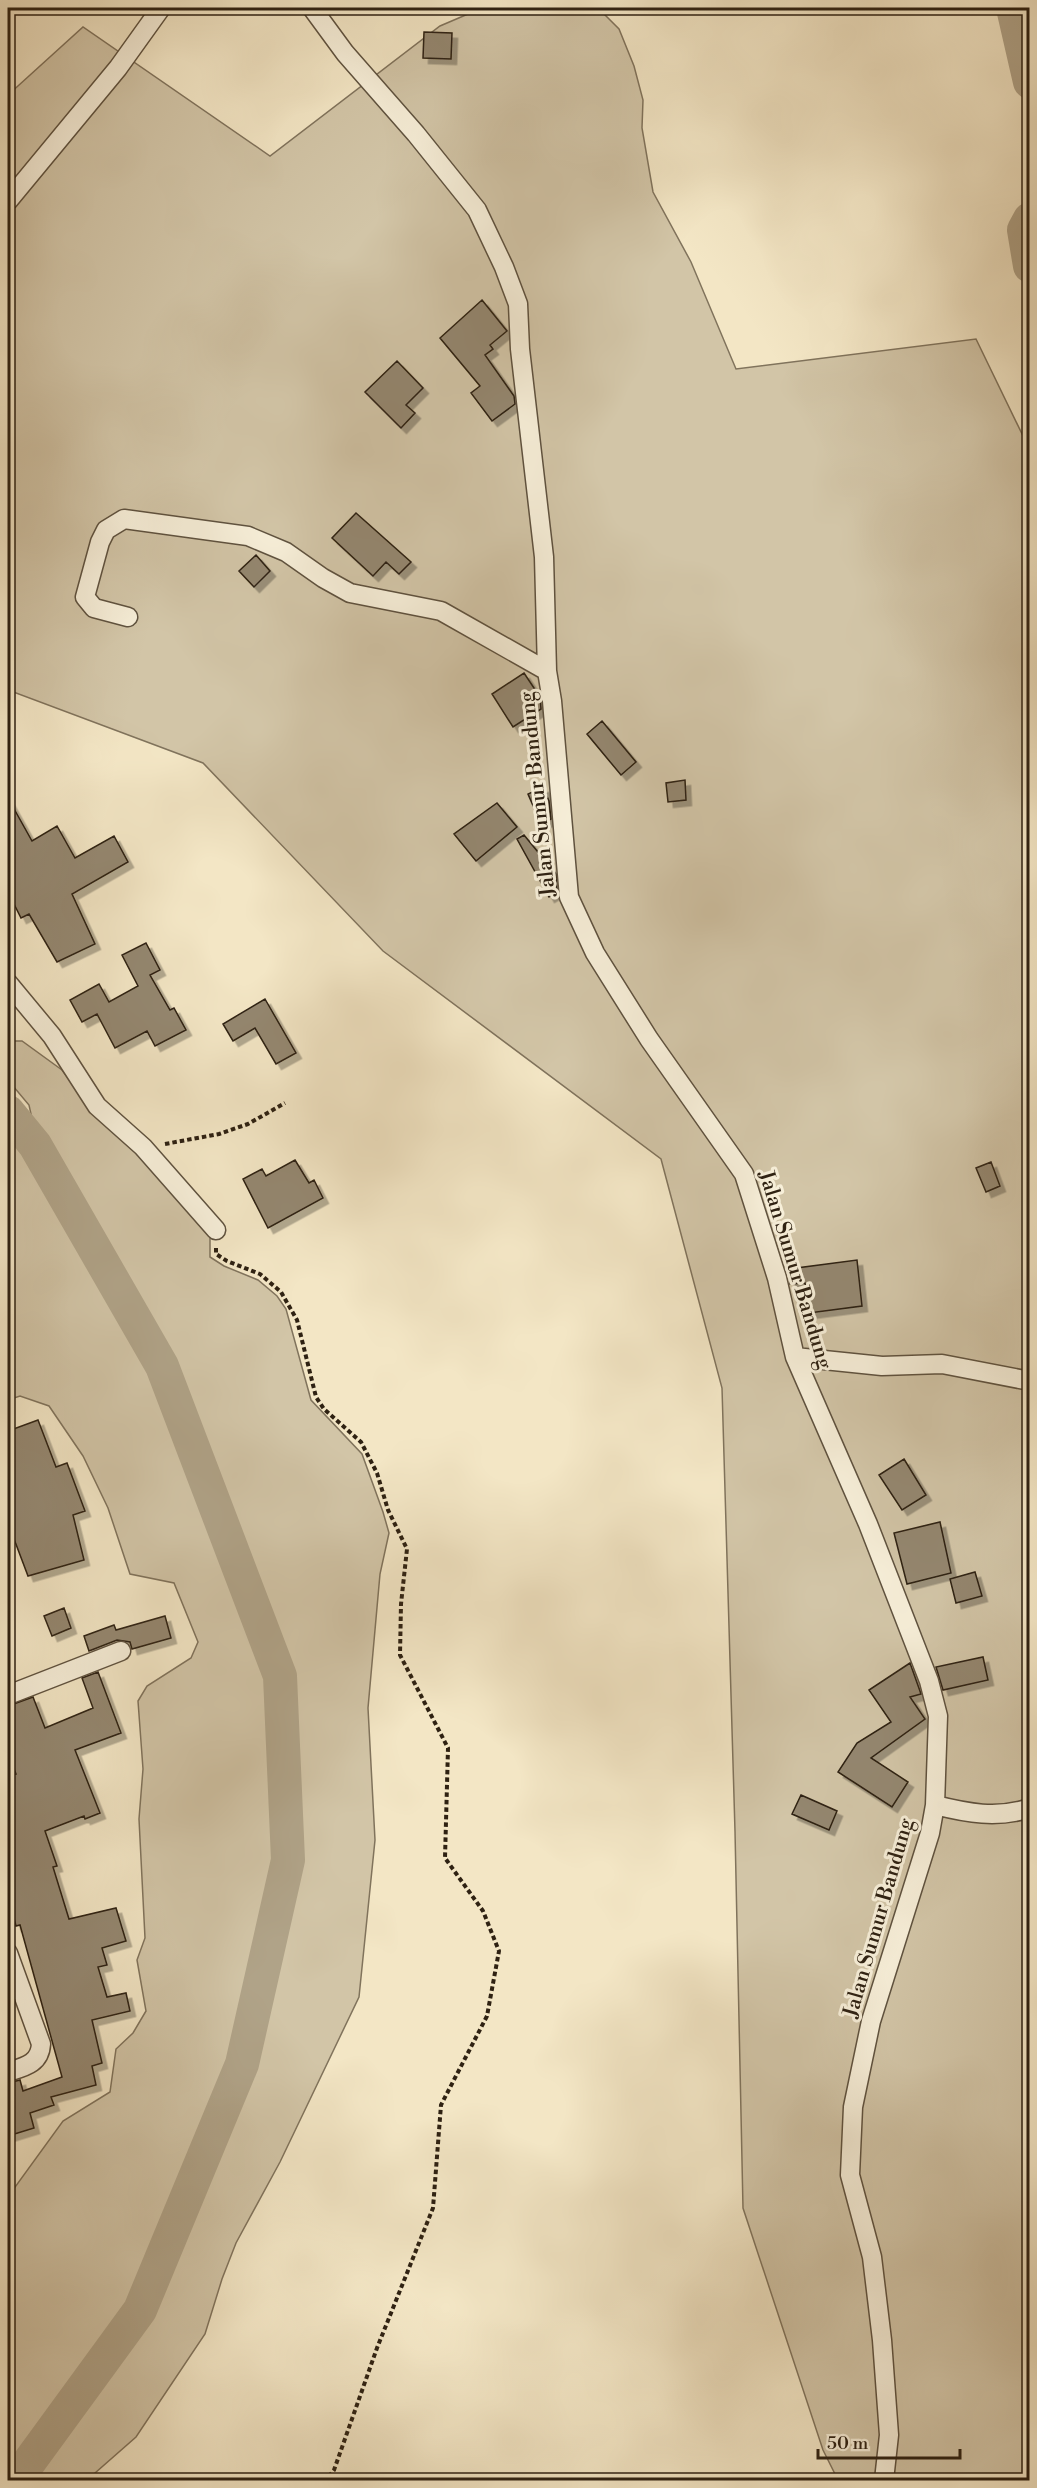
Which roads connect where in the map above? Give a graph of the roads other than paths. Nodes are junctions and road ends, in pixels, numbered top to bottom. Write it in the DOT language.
graph roads {
  1 [pos="161,8"];
  2 [pos="312,8"];
  3 [pos="8,201"];
  4 [pos="128,616"];
  5 [pos="547,671"];
  6 [pos="8,984"];
  7 [pos="216,1230"];
  8 [pos="795,1357"];
  9 [pos="1029,1381"];
  10 [pos="121,1651"];
  11 [pos="8,1695"];
  12 [pos="935,1805"];
  13 [pos="1029,1808"];
  14 [pos="8,1953"];
  15 [pos="8,2072"];
  16 [pos="884,2481"];
  1 -- 3 [label="street"];
  2 -- 5 [label="street, Jalan Sumur Bandung"];
  4 -- 5 [label="street"];
  5 -- 8 [label="street, Jalan Sumur Bandung"];
  6 -- 7 [label="street"];
  8 -- 9 [label="street"];
  8 -- 12 [label="street, Jalan Sumur Bandung"];
  10 -- 11 [label="street"];
  12 -- 13 [label="street"];
  12 -- 16 [label="street, Jalan Sumur Bandung"];
  14 -- 15 [label="street"];
}
